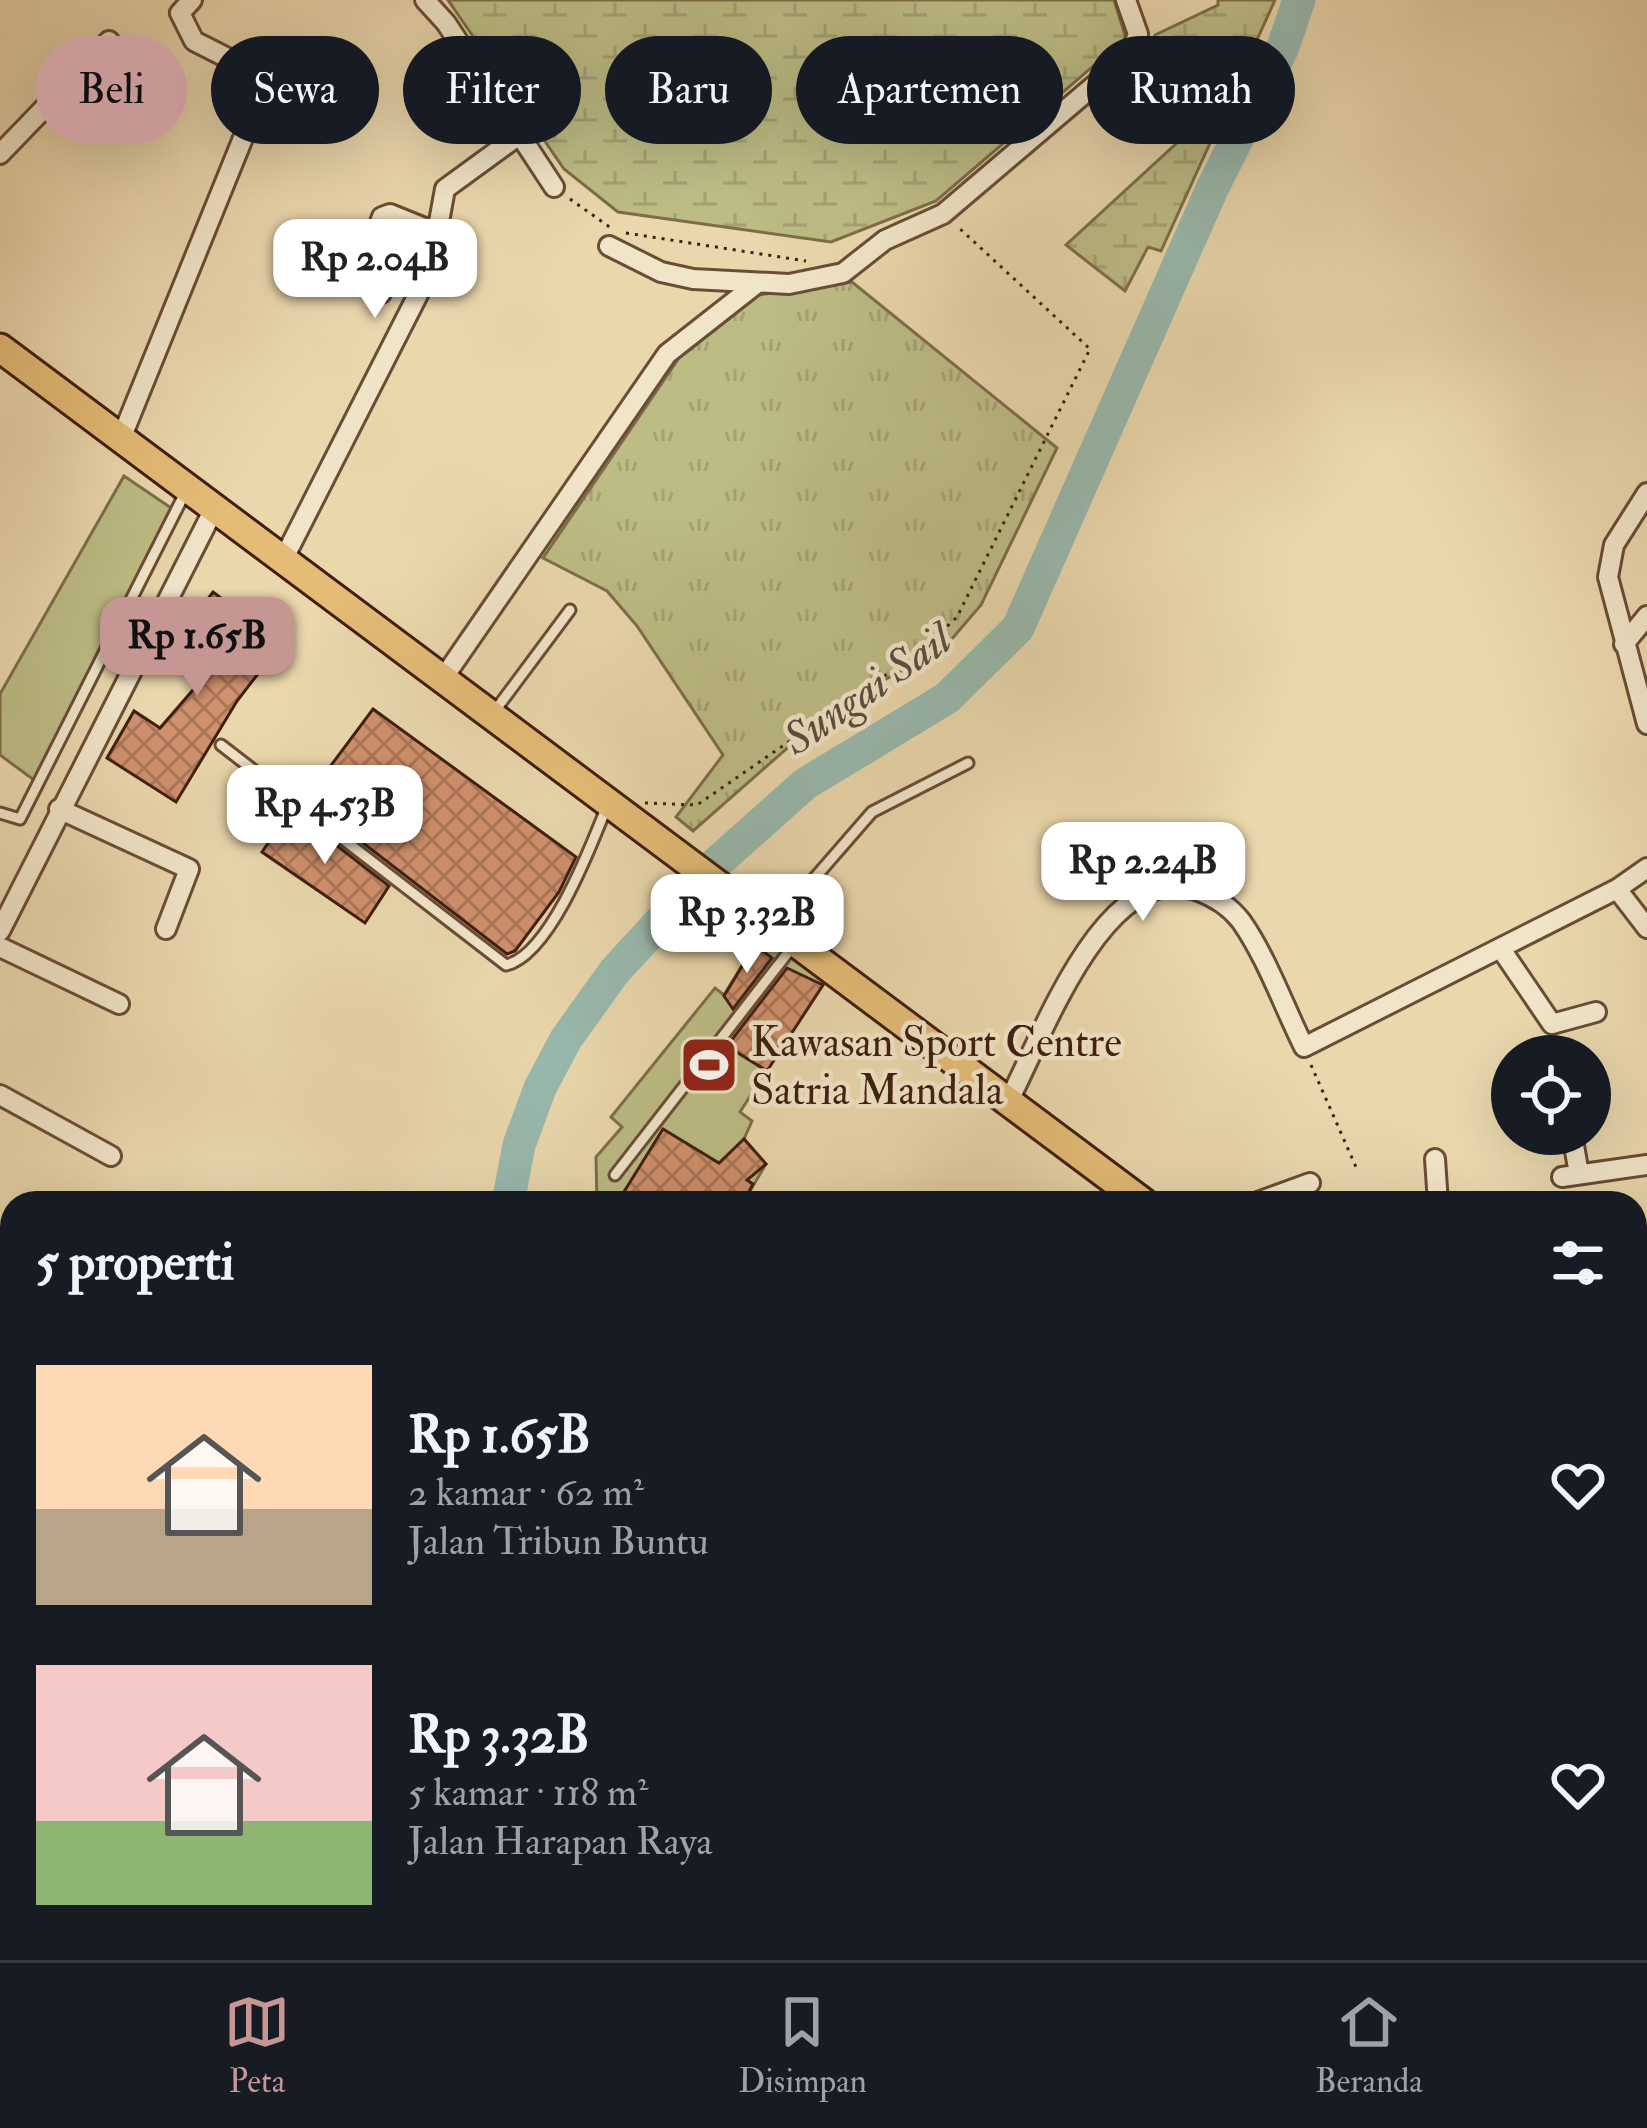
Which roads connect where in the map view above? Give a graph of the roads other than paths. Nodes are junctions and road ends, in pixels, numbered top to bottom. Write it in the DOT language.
graph roads {
  1 [pos="192,0"];
  2 [pos="424,0"];
  3 [pos="1126,0"];
  4 [pos="454,36"];
  5 [pos="36,117"];
  6 [pos="507,144"];
  7 [pos="524,144"];
  8 [pos="0,154"];
  9 [pos="554,187"];
  10 [pos="437,232"];
  11 [pos="609,246"];
  12 [pos="755,285"];
  13 [pos="381,293"];
  14 [pos="0,348"];
  15 [pos="120,441"];
  16 [pos="186,491"];
  17 [pos="1647,494"];
  18 [pos="213,511"];
  19 [pos="282,562"];
  20 [pos="570,610"];
  21 [pos="1647,616"];
  22 [pos="1624,644"];
  23 [pos="442,680"];
  24 [pos="491,716"];
  25 [pos="1647,724"];
  26 [pos="221,745"];
  27 [pos="968,763"];
  28 [pos="617,807"];
  29 [pos="59,809"];
  30 [pos="0,813"];
  31 [pos="1647,868"];
  32 [pos="1617,889"];
  33 [pos="1647,928"];
  34 [pos="166,929"];
  35 [pos="0,932"];
  36 [pos="787,934"];
  37 [pos="0,947"];
  38 [pos="1501,949"];
  39 [pos="119,1004"];
  40 [pos="1597,1012"];
  41 [pos="0,1095"];
  42 [pos="1008,1102"];
  43 [pos="1571,1155"];
  44 [pos="111,1156"];
  45 [pos="1435,1159"];
  46 [pos="1647,1165"];
  47 [pos="615,1174"];
  48 [pos="1310,1184"];
  49 [pos="1128,1191"];
  50 [pos="1290,1191"];
  51 [pos="1437,1191"];
  1 -- 15 [label="street"];
  2 -- 4 [label="street"];
  3 -- 12 [label="street"];
  5 -- 8 [label="street"];
  6 -- 10 [label="street"];
  7 -- 9 [label="street"];
  10 -- 13 [label="street"];
  10 -- 19 [label="street"];
  11 -- 12 [label="street"];
  12 -- 23 [label="street"];
  14 -- 15 [label="main road"];
  15 -- 16 [label="main road"];
  16 -- 18 [label="main road"];
  16 -- 30 [label="lane"];
  17 -- 22 [label="street"];
  18 -- 19 [label="main road"];
  18 -- 29 [label="street"];
  19 -- 23 [label="main road"];
  20 -- 24 [label="lane"];
  21 -- 22 [label="street"];
  22 -- 25 [label="street"];
  23 -- 24 [label="main road"];
  24 -- 28 [label="main road"];
  26 -- 28 [label="lane"];
  27 -- 36 [label="lane"];
  28 -- 36 [label="main road"];
  29 -- 34 [label="street"];
  29 -- 35 [label="street"];
  31 -- 32 [label="street"];
  32 -- 33 [label="street"];
  32 -- 38 [label="street"];
  36 -- 42 [label="main road"];
  36 -- 47 [label="lane"];
  37 -- 39 [label="street"];
  38 -- 40 [label="street"];
  38 -- 42 [label="street"];
  41 -- 44 [label="street"];
  42 -- 49 [label="main road"];
  43 -- 46 [label="street"];
  45 -- 51 [label="street"];
  48 -- 50 [label="street"];
}
